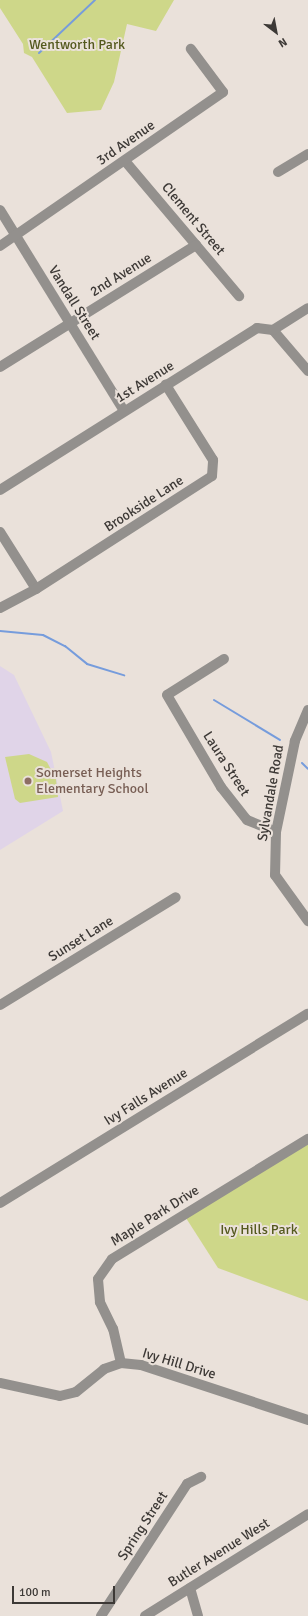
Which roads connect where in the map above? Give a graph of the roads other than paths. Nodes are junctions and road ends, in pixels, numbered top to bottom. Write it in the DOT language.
graph roads {
  1 [pos="191,49"];
  2 [pos="308,154"];
  3 [pos="125,161"];
  4 [pos="278,172"];
  5 [pos="0,210"];
  6 [pos="16,236"];
  7 [pos="196,245"];
  8 [pos="0,246"];
  9 [pos="239,296"];
  10 [pos="308,308"];
  11 [pos="70,324"];
  12 [pos="273,330"];
  13 [pos="0,367"];
  14 [pos="308,371"];
  15 [pos="166,385"];
  16 [pos="124,412"];
  17 [pos="0,490"];
  18 [pos="0,532"];
  19 [pos="36,590"];
  20 [pos="0,608"];
  21 [pos="224,659"];
  22 [pos="308,710"];
  23 [pos="276,832"];
  24 [pos="176,897"];
  25 [pos="308,921"];
  26 [pos="0,1005"];
  27 [pos="308,1014"];
  28 [pos="308,1139"];
  29 [pos="0,1203"];
  30 [pos="121,1363"];
  31 [pos="0,1383"];
  32 [pos="308,1420"];
  33 [pos="201,1477"];
  34 [pos="308,1514"];
  35 [pos="190,1588"];
  36 [pos="101,1616"];
  37 [pos="145,1616"];
  38 [pos="198,1616"];
  1 -- 3 [label="street, 3rd Avenue"];
  2 -- 4 [label="street"];
  3 -- 6 [label="street, 3rd Avenue"];
  3 -- 7 [label="street, Clement Street"];
  5 -- 6 [label="street, Vandall Street"];
  6 -- 8 [label="street, 3rd Avenue"];
  6 -- 11 [label="street, Vandall Street"];
  7 -- 9 [label="street, Clement Street"];
  7 -- 11 [label="street, 2nd Avenue"];
  10 -- 12 [label="street"];
  11 -- 13 [label="street, 2nd Avenue"];
  11 -- 16 [label="street, Vandall Street"];
  12 -- 14 [label="street"];
  12 -- 15 [label="street, 1st Avenue"];
  15 -- 16 [label="street, 1st Avenue"];
  15 -- 19 [label="street, Brookside Lane"];
  16 -- 17 [label="street, 1st Avenue"];
  18 -- 19 [label="street"];
  19 -- 20 [label="street, Brookside Lane"];
  21 -- 23 [label="street, Laura Street"];
  22 -- 23 [label="street, Sylvandale Road"];
  23 -- 25 [label="street, Sylvandale Road"];
  24 -- 26 [label="street, Sunset Lane"];
  27 -- 29 [label="street, Ivy Falls Avenue"];
  28 -- 30 [label="street, Maple Park Drive"];
  30 -- 31 [label="street, Ivy Hill Drive"];
  30 -- 32 [label="street, Ivy Hill Drive"];
  33 -- 36 [label="street, Spring Street"];
  34 -- 35 [label="street, Butler Avenue West"];
  35 -- 37 [label="street, Butler Avenue West"];
  35 -- 38 [label="street"];
}
